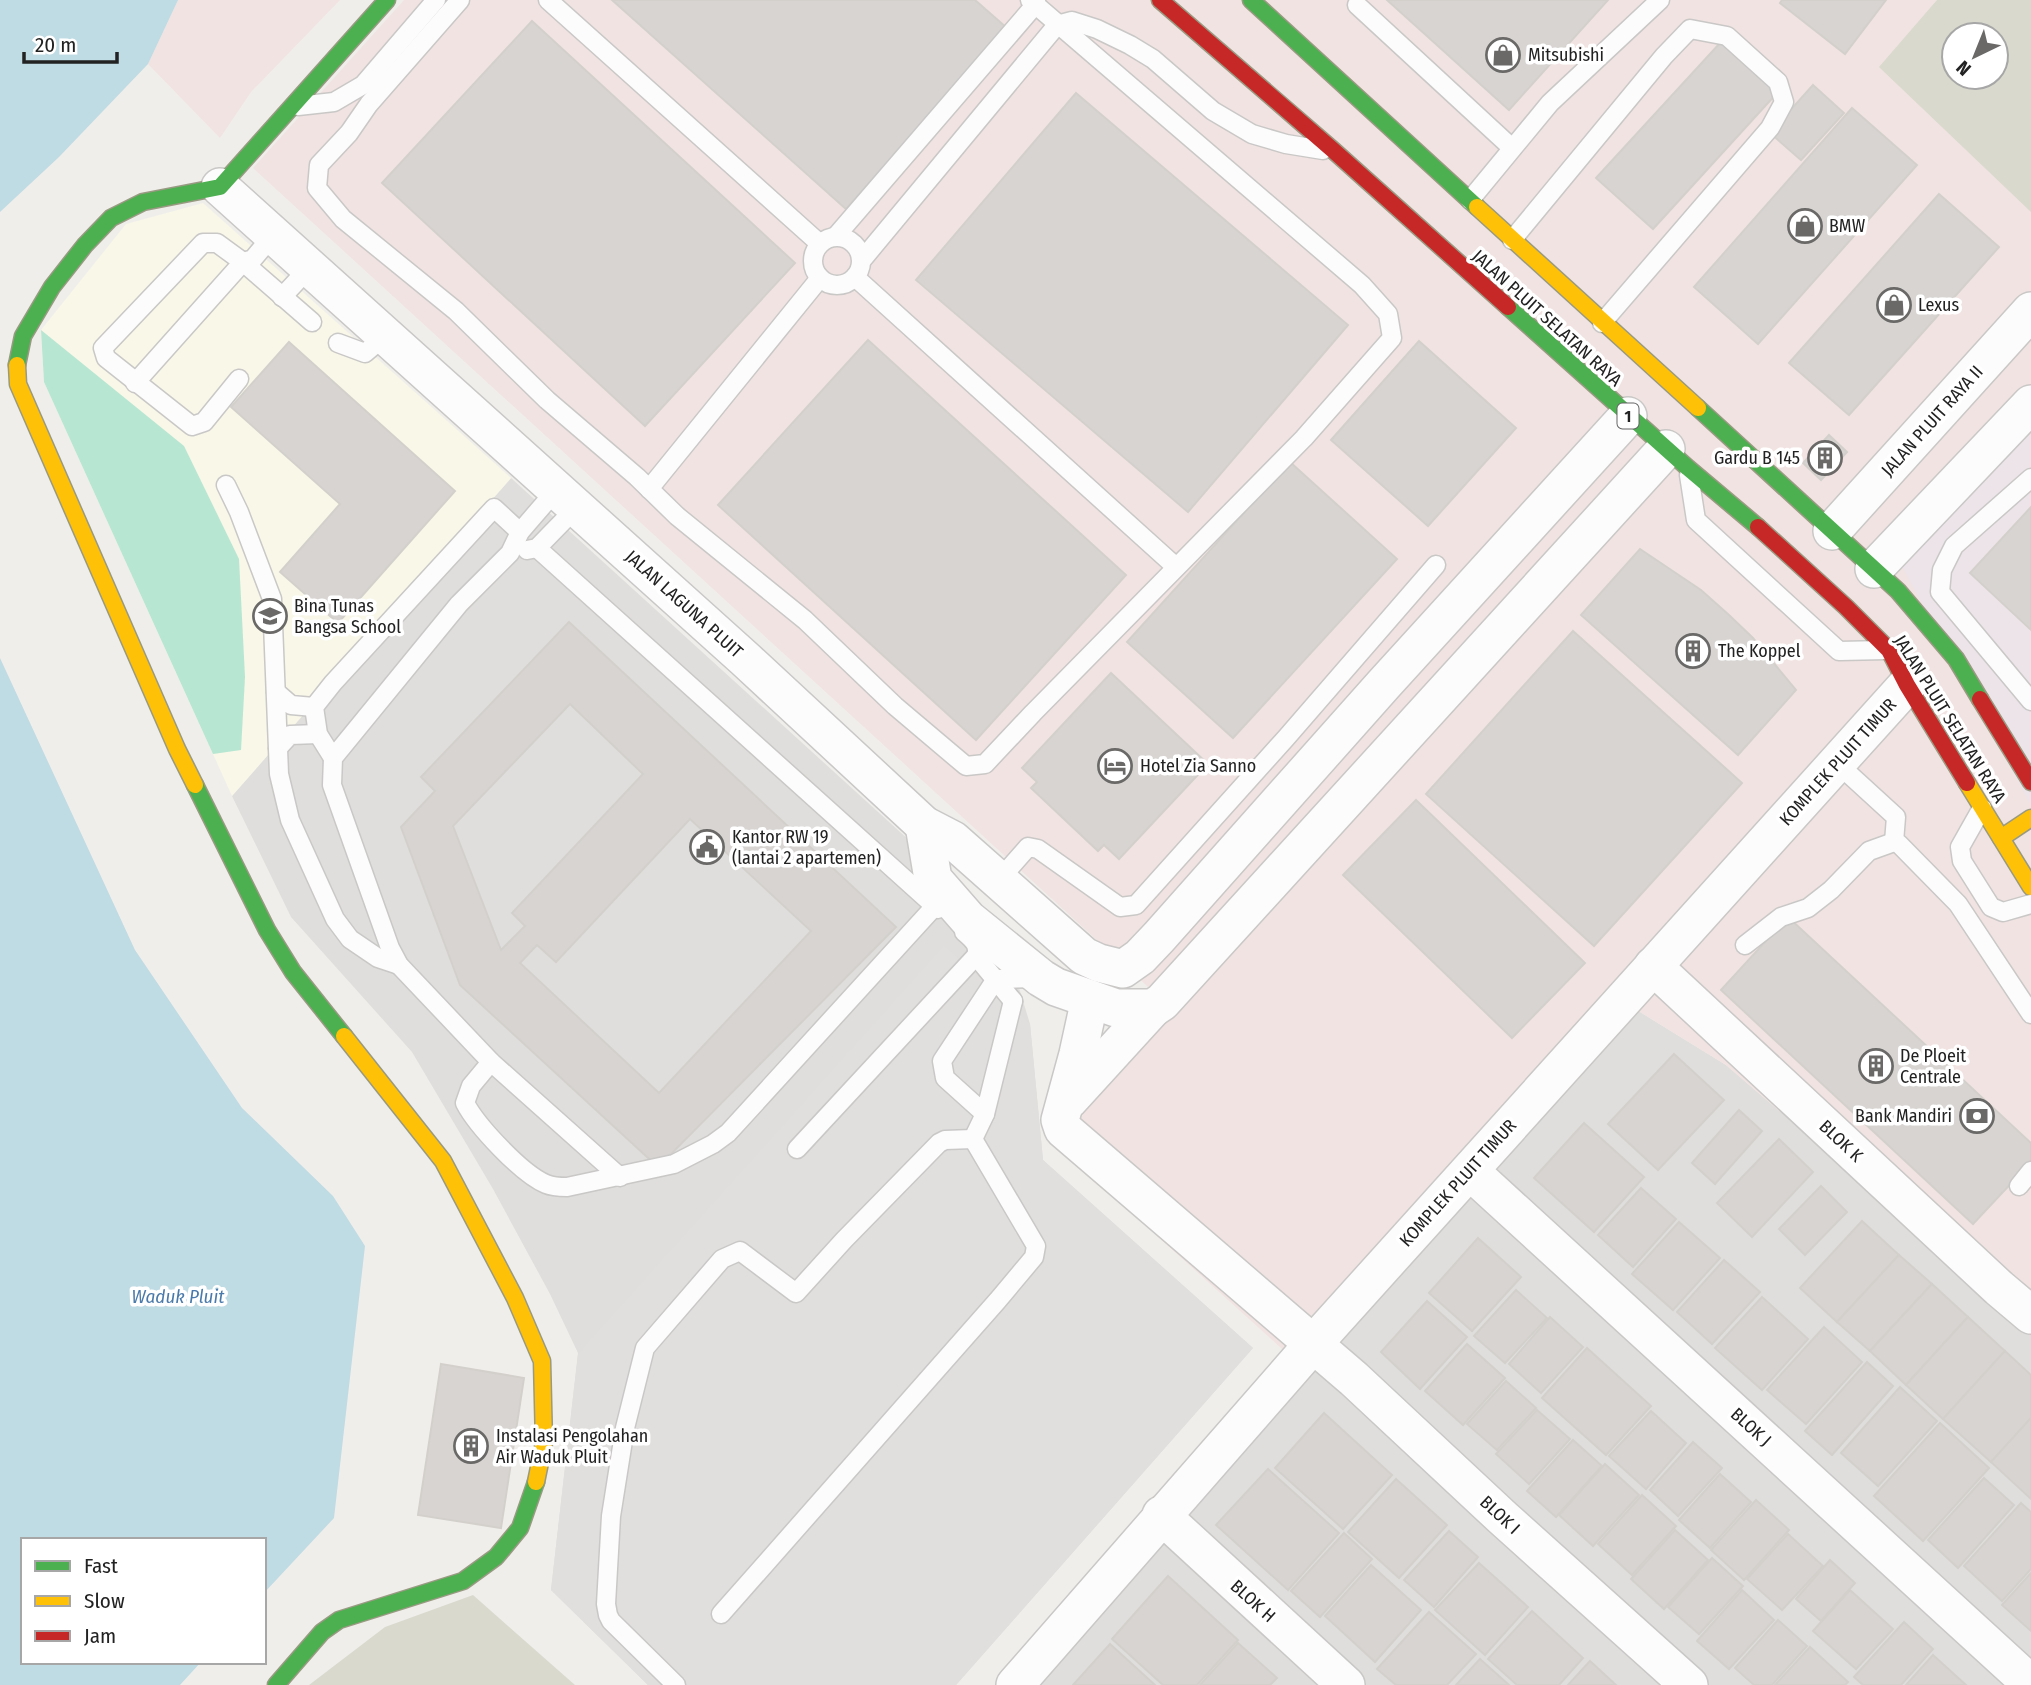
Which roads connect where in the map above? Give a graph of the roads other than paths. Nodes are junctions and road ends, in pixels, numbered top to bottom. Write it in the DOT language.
graph roads {
  1 [pos="387,0"];
  2 [pos="436,0"];
  3 [pos="460,0"];
  4 [pos="548,0"];
  5 [pos="1160,0"];
  6 [pos="1251,0"];
  7 [pos="1660,0"];
  8 [pos="1034,2"];
  9 [pos="1357,5"];
  10 [pos="1057,25"];
  11 [pos="292,107"];
  12 [pos="1512,148"];
  13 [pos="1334,151"];
  14 [pos="220,187"];
  15 [pos="1469,200"];
  16 [pos="274,234"];
  17 [pos="836,236"];
  18 [pos="1512,240"];
  19 [pos="819,243"];
  20 [pos="862,260"];
  21 [pos="243,262"];
  22 [pos="310,267"];
  23 [pos="855,277"];
  24 [pos="820,278"];
  25 [pos="282,298"];
  26 [pos="2031,311"];
  27 [pos="312,322"];
  28 [pos="1602,323"];
  29 [pos="385,336"];
  30 [pos="338,343"];
  31 [pos="239,379"];
  32 [pos="135,383"];
  33 [pos="2031,404"];
  34 [pos="1628,416"];
  35 [pos="1677,459"];
  36 [pos="2031,478"];
  37 [pos="226,485"];
  38 [pos="649,489"];
  39 [pos="567,498"];
  40 [pos="1832,531"];
  41 [pos="520,532"];
  42 [pos="537,548"];
  43 [pos="510,553"];
  44 [pos="1436,565"];
  45 [pos="1176,567"];
  46 [pos="1874,569"];
  47 [pos="1435,628"];
  48 [pos="1889,650"];
  49 [pos="1471,663"];
  50 [pos="1907,685"];
  51 [pos="276,692"];
  52 [pos="2031,701"];
  53 [pos="314,707"];
  54 [pos="318,734"];
  55 [pos="278,748"];
  56 [pos="333,758"];
  57 [pos="1837,763"];
  58 [pos="2031,782"];
  59 [pos="1982,808"];
  60 [pos="2031,818"];
  61 [pos="924,825"];
  62 [pos="2001,838"];
  63 [pos="1894,842"];
  64 [pos="998,881"];
  65 [pos="2031,887"];
  66 [pos="2031,904"];
  67 [pos="935,906"];
  68 [pos="1745,944"];
  69 [pos="976,956"];
  70 [pos="398,965"];
  71 [pos="1653,966"];
  72 [pos="996,979"];
  73 [pos="1062,988"];
  74 [pos="1013,1001"];
  75 [pos="1153,1008"];
  76 [pos="2031,1014"];
  77 [pos="491,1062"];
  78 [pos="1064,1106"];
  79 [pos="985,1114"];
  80 [pos="973,1139"];
  81 [pos="797,1149"];
  82 [pos="1470,1171"];
  83 [pos="2031,1171"];
  84 [pos="620,1177"];
  85 [pos="2019,1186"];
  86 [pos="2031,1315"];
  87 [pos="1314,1343"];
  88 [pos="1161,1516"];
  89 [pos="721,1614"];
  90 [pos="1017,1684"];
  91 [pos="2031,1684"];
  92 [pos="276,1685"];
  93 [pos="676,1685"];
  94 [pos="1346,1685"];
  95 [pos="1689,1685"];
  1 -- 11 [label="main road"];
  2 -- 11 [label="lane"];
  3 -- 38 [label="lane"];
  4 -- 19 [label="lane"];
  5 -- 13 [label="main road, JALAN PLUIT SELATAN RAYA / 1"];
  6 -- 15 [label="main road, JALAN PLUIT SELATAN RAYA"];
  7 -- 12 [label="lane"];
  8 -- 10 [label="lane"];
  8 -- 17 [label="lane"];
  9 -- 12 [label="lane"];
  10 -- 13 [label="lane"];
  10 -- 20 [label="lane"];
  10 -- 45 [label="lane"];
  11 -- 14 [label="main road"];
  12 -- 15 [label="lane"];
  13 -- 34 [label="main road, JALAN PLUIT SELATAN RAYA / 1"];
  14 -- 16 [label="street, JALAN LAGUNA PLUIT"];
  14 -- 92 [label="main road"];
  15 -- 18 [label="main road, JALAN PLUIT SELATAN RAYA"];
  16 -- 21 [label="lane"];
  16 -- 22 [label="street, JALAN LAGUNA PLUIT"];
  17 -- 19 [label="lane"];
  17 -- 20 [label="lane"];
  18 -- 28 [label="main road, JALAN PLUIT SELATAN RAYA"];
  18 -- 28 [label="lane"];
  19 -- 24 [label="lane"];
  20 -- 23 [label="lane"];
  21 -- 25 [label="lane"];
  21 -- 32 [label="lane"];
  21 -- 32 [label="lane"];
  22 -- 25 [label="lane"];
  22 -- 29 [label="street, JALAN LAGUNA PLUIT"];
  23 -- 24 [label="lane"];
  23 -- 45 [label="lane"];
  24 -- 38 [label="lane"];
  25 -- 27 [label="lane"];
  26 -- 40 [label="street, JALAN PLUIT RAYA II"];
  28 -- 40 [label="main road, JALAN PLUIT SELATAN RAYA"];
  29 -- 30 [label="lane"];
  29 -- 39 [label="street, JALAN LAGUNA PLUIT"];
  31 -- 32 [label="lane"];
  33 -- 46 [label="street"];
  34 -- 35 [label="main road, JALAN PLUIT SELATAN RAYA / 1"];
  34 -- 47 [label="street"];
  35 -- 48 [label="main road, JALAN PLUIT SELATAN RAYA / 1"];
  35 -- 48 [label="lane"];
  35 -- 49 [label="street"];
  36 -- 52 [label="lane"];
  37 -- 51 [label="lane"];
  38 -- 45 [label="lane"];
  39 -- 41 [label="lane"];
  39 -- 42 [label="lane"];
  39 -- 61 [label="street, JALAN LAGUNA PLUIT"];
  40 -- 46 [label="main road, JALAN PLUIT SELATAN RAYA"];
  41 -- 43 [label="lane"];
  41 -- 53 [label="lane"];
  42 -- 43 [label="lane"];
  42 -- 67 [label="lane"];
  43 -- 56 [label="lane"];
  44 -- 64 [label="lane"];
  46 -- 58 [label="main road, JALAN PLUIT SELATAN RAYA"];
  47 -- 49 [label="street"];
  47 -- 64 [label="street, JALAN LAGUNA PLUIT"];
  48 -- 50 [label="main road, JALAN PLUIT SELATAN RAYA / 1"];
  49 -- 75 [label="street"];
  50 -- 57 [label="street, KOMPLEK PLUIT TIMUR"];
  50 -- 59 [label="main road, JALAN PLUIT SELATAN RAYA / 1"];
  51 -- 53 [label="lane"];
  51 -- 55 [label="lane"];
  53 -- 54 [label="lane"];
  54 -- 55 [label="lane"];
  54 -- 56 [label="lane"];
  55 -- 70 [label="lane"];
  56 -- 70 [label="lane"];
  57 -- 63 [label="lane"];
  57 -- 71 [label="street, KOMPLEK PLUIT TIMUR"];
  59 -- 62 [label="main road, JALAN PLUIT SELATAN RAYA / 1"];
  59 -- 66 [label="lane"];
  60 -- 62 [label="main road"];
  61 -- 64 [label="street, JALAN LAGUNA PLUIT"];
  61 -- 73 [label="street"];
  62 -- 65 [label="main road, JALAN PLUIT SELATAN RAYA / 1"];
  63 -- 68 [label="lane"];
  63 -- 76 [label="lane"];
  67 -- 69 [label="lane"];
  67 -- 84 [label="lane"];
  69 -- 72 [label="lane"];
  69 -- 81 [label="lane"];
  70 -- 77 [label="lane"];
  71 -- 82 [label="street, KOMPLEK PLUIT TIMUR"];
  71 -- 86 [label="street, BLOK K"];
  72 -- 73 [label="lane"];
  72 -- 74 [label="lane"];
  72 -- 79 [label="lane"];
  73 -- 74 [label="lane"];
  73 -- 75 [label="street"];
  73 -- 78 [label="street"];
  74 -- 79 [label="lane"];
  75 -- 78 [label="street"];
  77 -- 84 [label="lane"];
  77 -- 84 [label="lane"];
  78 -- 87 [label="street, BLOK I"];
  79 -- 80 [label="lane"];
  80 -- 89 [label="lane"];
  80 -- 93 [label="lane"];
  82 -- 87 [label="street, KOMPLEK PLUIT TIMUR"];
  82 -- 91 [label="street, BLOK J"];
  83 -- 85 [label="lane"];
  87 -- 88 [label="street, KOMPLEK PLUIT TIMUR"];
  87 -- 95 [label="street, BLOK I"];
  88 -- 90 [label="street, KOMPLEK PLUIT TIMUR"];
  88 -- 94 [label="street, BLOK H"];
}
